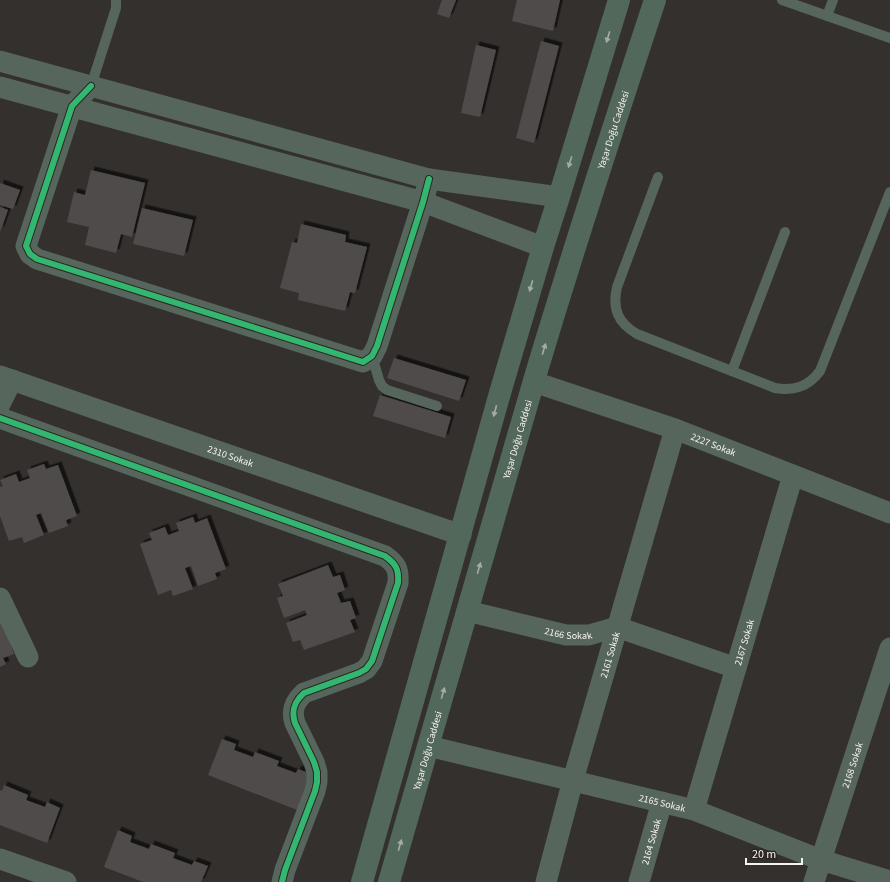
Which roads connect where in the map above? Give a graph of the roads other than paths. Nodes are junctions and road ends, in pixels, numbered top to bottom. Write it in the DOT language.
graph roads {
  1 [pos="116,0"];
  2 [pos="619,0"];
  3 [pos="655,0"];
  4 [pos="782,0"];
  5 [pos="833,0"];
  6 [pos="827,16"];
  7 [pos="890,38"];
  8 [pos="0,61"];
  9 [pos="91,86"];
  10 [pos="0,87"];
  11 [pos="72,106"];
  12 [pos="658,177"];
  13 [pos="429,179"];
  14 [pos="890,192"];
  15 [pos="559,197"];
  16 [pos="423,202"];
  17 [pos="785,232"];
  18 [pos="543,247"];
  19 [pos="372,356"];
  20 [pos="732,371"];
  21 [pos="6,378"];
  22 [pos="534,382"];
  23 [pos="0,404"];
  24 [pos="437,406"];
  25 [pos="0,418"];
  26 [pos="675,429"];
  27 [pos="793,475"];
  28 [pos="890,513"];
  29 [pos="461,534"];
  30 [pos="0,598"];
  31 [pos="467,611"];
  32 [pos="617,627"];
  33 [pos="890,648"];
  34 [pos="28,657"];
  35 [pos="736,668"];
  36 [pos="428,746"];
  37 [pos="572,780"];
  38 [pos="662,802"];
  39 [pos="694,810"];
  40 [pos="0,859"];
  41 [pos="821,860"];
  42 [pos="890,881"];
  43 [pos="66,882"];
  44 [pos="282,882"];
  45 [pos="362,882"];
  46 [pos="389,882"];
  47 [pos="546,882"];
  48 [pos="639,882"];
  49 [pos="814,882"];
  1 -- 9 [label="lane"];
  2 -- 15 [label="main road, one-way"];
  22 -- 3 [label="main road, Yaşar Doğu Caddesi, one-way"];
  4 -- 6 [label="lane"];
  5 -- 6 [label="lane"];
  6 -- 7 [label="lane"];
  8 -- 9 [label="street"];
  9 -- 11 [label="street"];
  9 -- 13 [label="street"];
  10 -- 11 [label="street"];
  11 -- 16 [label="street"];
  11 -- 19 [label="street"];
  12 -- 20 [label="lane"];
  13 -- 15 [label="street"];
  13 -- 16 [label="street"];
  14 -- 20 [label="lane"];
  15 -- 18 [label="main road"];
  16 -- 18 [label="street"];
  16 -- 19 [label="street"];
  17 -- 20 [label="lane"];
  18 -- 29 [label="main road, one-way"];
  19 -- 24 [label="lane"];
  21 -- 23 [label="street"];
  21 -- 29 [label="street, 2310 Sokak"];
  22 -- 26 [label="street, 2227 Sokak"];
  31 -- 22 [label="main road, Yaşar Doğu Caddesi, one-way"];
  25 -- 44 [label="street"];
  26 -- 27 [label="street, 2227 Sokak"];
  26 -- 32 [label="street, 2161 Sokak"];
  27 -- 28 [label="street, 2227 Sokak"];
  27 -- 35 [label="street, 2167 Sokak"];
  29 -- 45 [label="main road"];
  30 -- 34 [label="street"];
  31 -- 32 [label="street, 2166 Sokak"];
  36 -- 31 [label="main road, Yaşar Doğu Caddesi, one-way"];
  32 -- 35 [label="street"];
  32 -- 37 [label="street, 2161 Sokak"];
  33 -- 41 [label="street, 2168 Sokak"];
  35 -- 39 [label="street, 2167 Sokak"];
  36 -- 37 [label="street, 2165 Sokak"];
  46 -- 36 [label="main road, Yaşar Doğu Caddesi, one-way"];
  37 -- 38 [label="street, 2165 Sokak"];
  37 -- 47 [label="street, 2161 Sokak"];
  38 -- 39 [label="street, 2165 Sokak"];
  38 -- 48 [label="street, 2164 Sokak"];
  39 -- 41 [label="street, 2165 Sokak"];
  40 -- 43 [label="street"];
  41 -- 42 [label="street, 2165 Sokak"];
  41 -- 49 [label="street, 2168 Sokak"];
}
